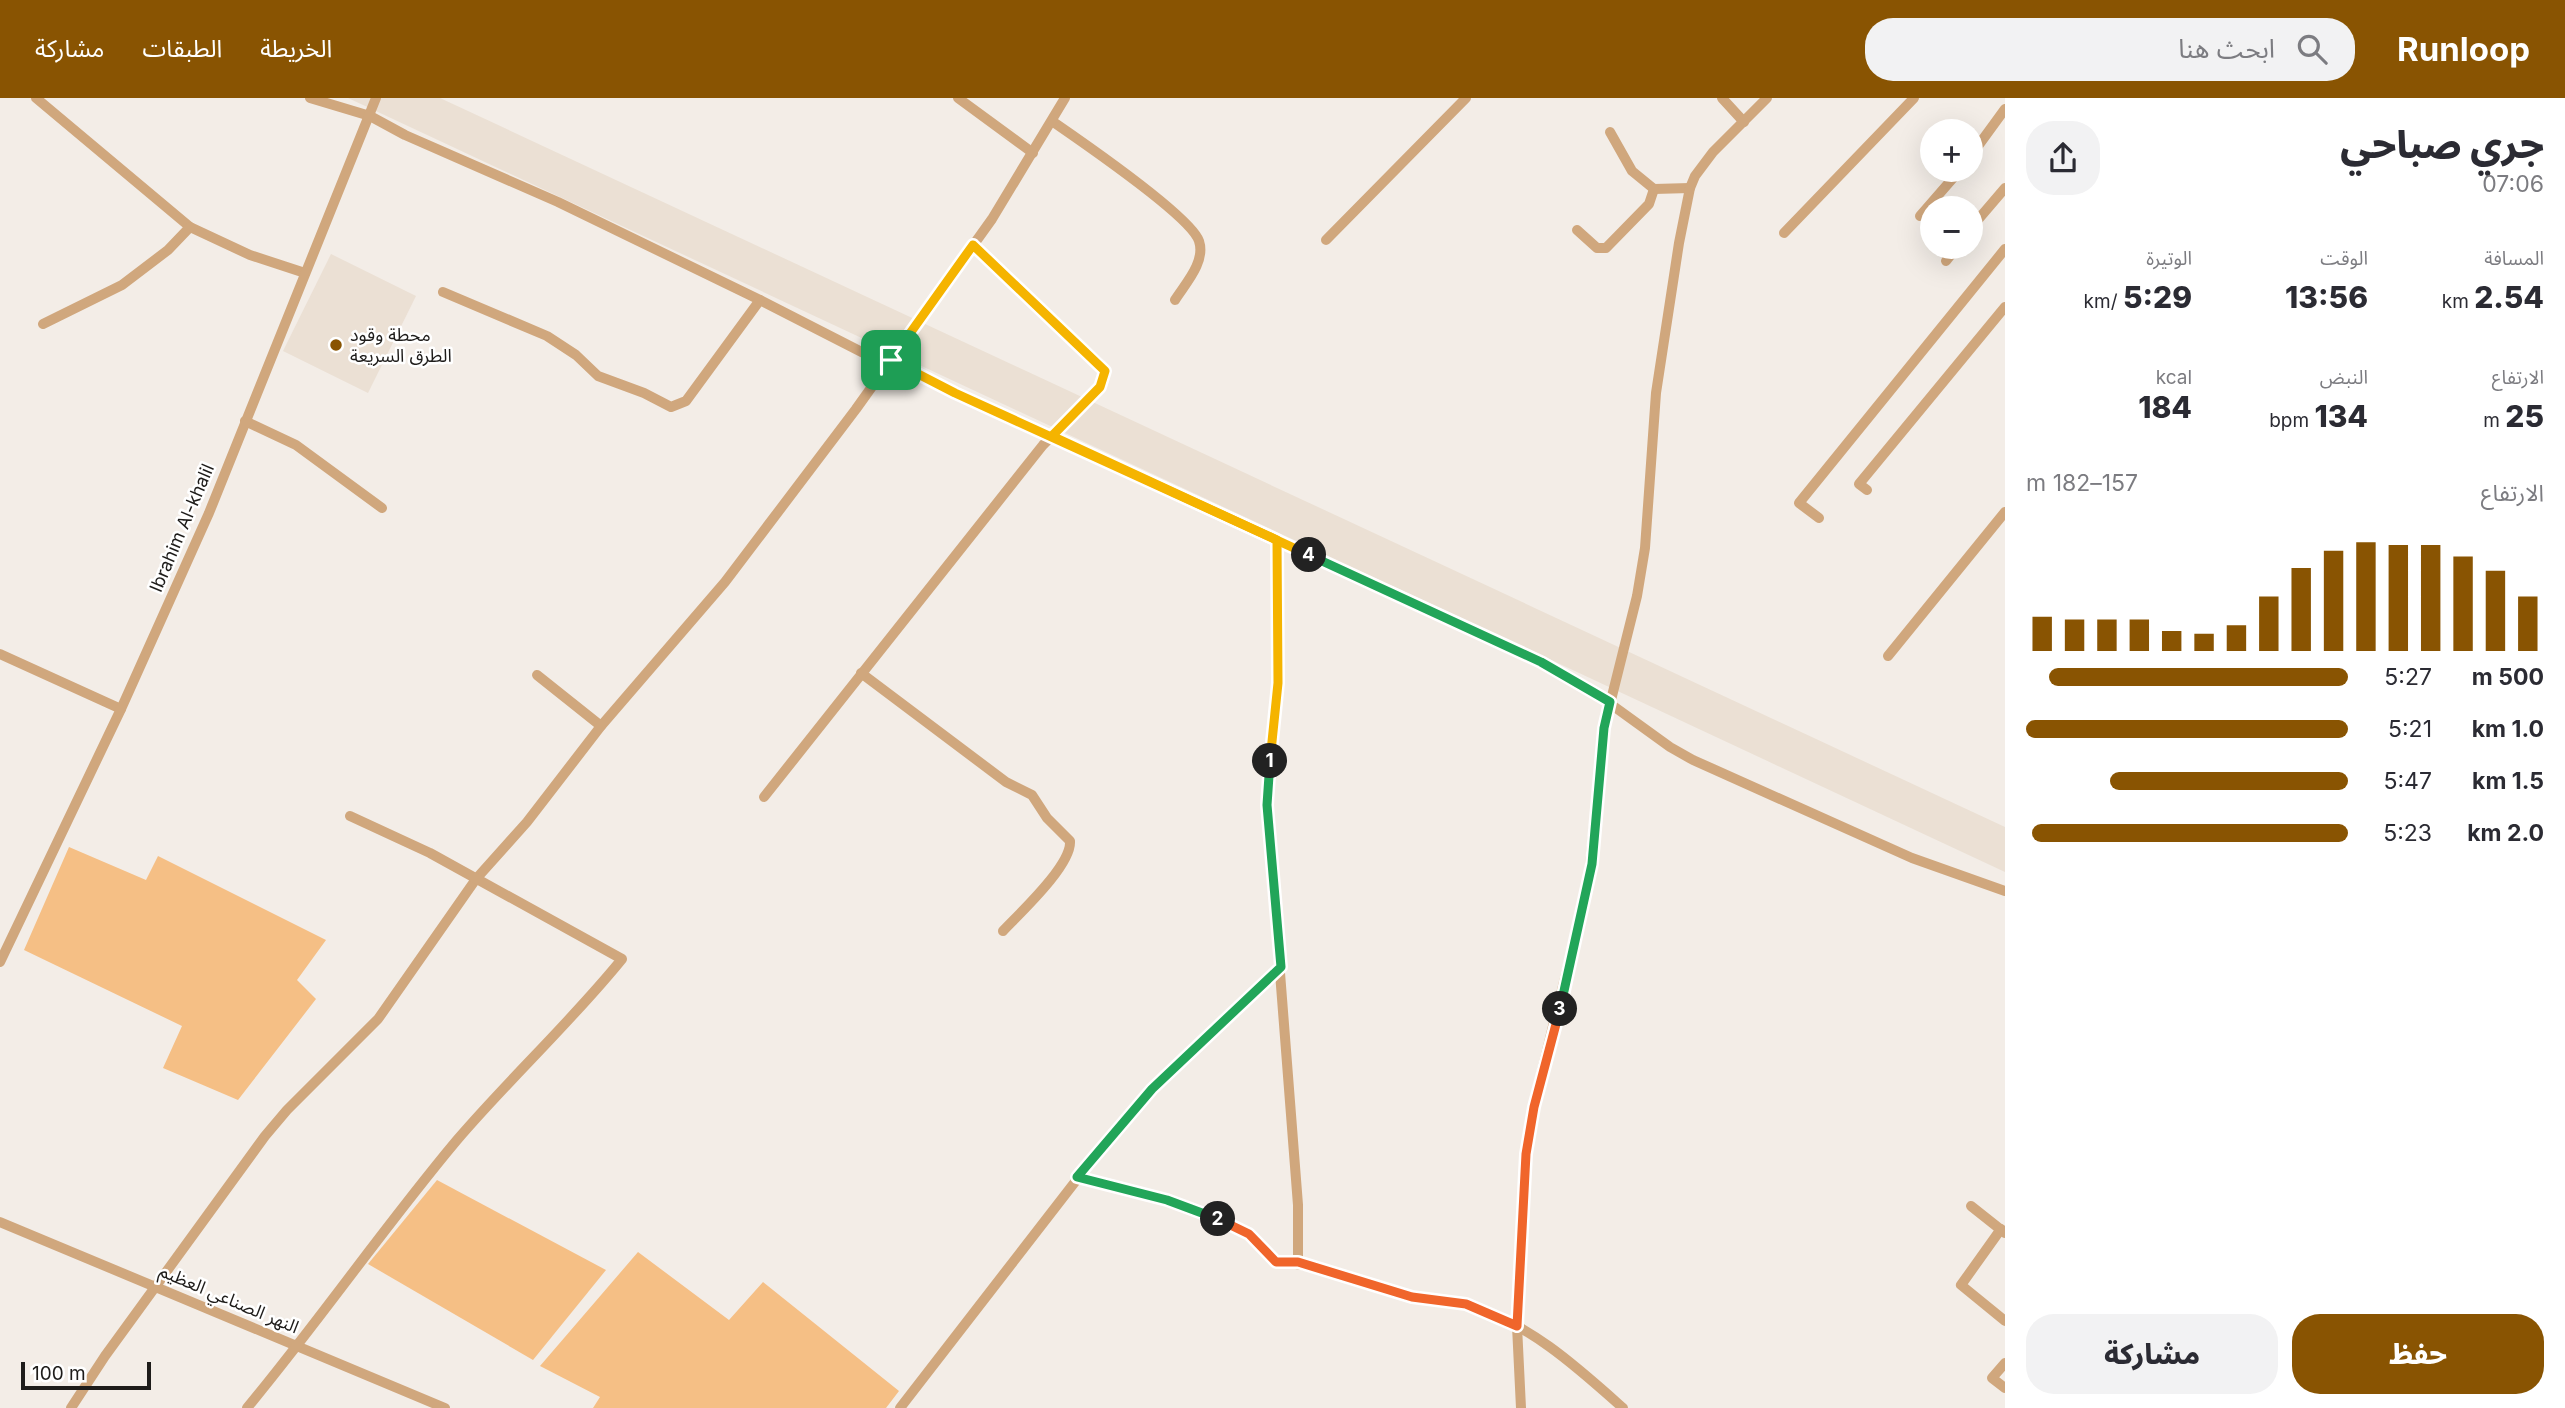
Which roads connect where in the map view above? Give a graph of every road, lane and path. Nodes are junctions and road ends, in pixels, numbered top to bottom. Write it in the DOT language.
graph roads {
  1 [pos="36,98"];
  2 [pos="310,98"];
  3 [pos="376,98"];
  4 [pos="958,98"];
  5 [pos="1066,98"];
  6 [pos="1466,98"];
  7 [pos="1721,98"];
  8 [pos="1767,98"];
  9 [pos="1913,98"];
  10 [pos="2005,109"];
  11 [pos="370,116"];
  12 [pos="1052,121"];
  13 [pos="1744,122"];
  14 [pos="1610,132"];
  15 [pos="1983,139"];
  16 [pos="1033,153"];
  17 [pos="1950,182"];
  18 [pos="1690,188"];
  19 [pos="2005,188"];
  20 [pos="1654,189"];
  21 [pos="1937,196"];
  22 [pos="1983,214"];
  23 [pos="190,227"];
  24 [pos="1577,230"];
  25 [pos="1784,233"];
  26 [pos="1326,240"];
  27 [pos="973,245"];
  28 [pos="2005,248"];
  29 [pos="305,273"];
  30 [pos="443,292"];
  31 [pos="760,300"];
  32 [pos="1175,300"];
  33 [pos="2005,307"];
  34 [pos="43,324"];
  35 [pos="889,363"];
  36 [pos="245,421"];
  37 [pos="1052,436"];
  38 [pos="1867,490"];
  39 [pos="382,508"];
  40 [pos="2005,512"];
  41 [pos="1819,518"];
  42 [pos="1277,540"];
  43 [pos="0,654"];
  44 [pos="1888,656"];
  45 [pos="861,673"];
  46 [pos="537,675"];
  47 [pos="1610,702"];
  48 [pos="121,709"];
  49 [pos="601,726"];
  50 [pos="764,797"];
  51 [pos="350,816"];
  52 [pos="476,878"];
  53 [pos="2005,891"];
  54 [pos="1003,931"];
  55 [pos="0,962"];
  56 [pos="1281,967"];
  57 [pos="1077,1177"];
  58 [pos="1971,1206"];
  59 [pos="0,1222"];
  60 [pos="2003,1231"];
  61 [pos="1298,1262"];
  62 [pos="155,1286"];
  63 [pos="2005,1321"];
  64 [pos="1517,1326"];
  65 [pos="298,1347"];
  66 [pos="2005,1363"];
  67 [pos="2005,1388"];
  68 [pos="71,1408"];
  69 [pos="247,1408"];
  70 [pos="445,1408"];
  71 [pos="900,1408"];
  72 [pos="1521,1408"];
  73 [pos="1623,1408"];
  1 -- 23 [label="street"];
  2 -- 11 [label="street"];
  3 -- 11 [label="street, Ibrahim Al-khalil"];
  4 -- 16 [label="street"];
  5 -- 12 [label="street"];
  6 -- 26 [label="street"];
  7 -- 13 [label="street"];
  8 -- 13 [label="street"];
  9 -- 25 [label="street"];
  10 -- 15 [label="street"];
  11 -- 29 [label="street, Ibrahim Al-khalil"];
  11 -- 31 [label="street"];
  12 -- 16 [label="street"];
  12 -- 32 [label="street"];
  13 -- 18 [label="street"];
  14 -- 20 [label="street"];
  16 -- 27 [label="street"];
  17 -- 21 [label="street"];
  18 -- 20 [label="street"];
  18 -- 47 [label="street"];
  19 -- 22 [label="street"];
  20 -- 24 [label="street"];
  23 -- 29 [label="street"];
  23 -- 34 [label="street"];
  27 -- 35 [label="street"];
  27 -- 37 [label="street"];
  28 -- 41 [label="street"];
  29 -- 36 [label="street, Ibrahim Al-khalil"];
  30 -- 31 [label="street"];
  31 -- 35 [label="street"];
  33 -- 38 [label="street"];
  35 -- 37 [label="street"];
  35 -- 49 [label="street"];
  36 -- 39 [label="street"];
  36 -- 48 [label="street, Ibrahim Al-khalil"];
  37 -- 42 [label="street"];
  37 -- 45 [label="street"];
  40 -- 44 [label="street"];
  42 -- 47 [label="street"];
  42 -- 56 [label="street"];
  43 -- 48 [label="street"];
  45 -- 50 [label="street"];
  45 -- 54 [label="street"];
  46 -- 49 [label="street"];
  47 -- 53 [label="street"];
  47 -- 64 [label="street"];
  48 -- 55 [label="street, Ibrahim Al-khalil"];
  49 -- 52 [label="street"];
  51 -- 52 [label="street"];
  52 -- 62 [label="street"];
  52 -- 65 [label="street"];
  56 -- 57 [label="street"];
  56 -- 61 [label="street"];
  57 -- 61 [label="street"];
  57 -- 71 [label="street"];
  58 -- 60 [label="street"];
  59 -- 62 [label="street, النهر الصناعي العظيم"];
  60 -- 63 [label="street"];
  61 -- 64 [label="street"];
  62 -- 65 [label="street, النهر الصناعي العظيم"];
  62 -- 68 [label="street"];
  64 -- 72 [label="street"];
  64 -- 73 [label="street"];
  65 -- 69 [label="street"];
  65 -- 70 [label="street, النهر الصناعي العظيم"];
  66 -- 67 [label="street"];
}
